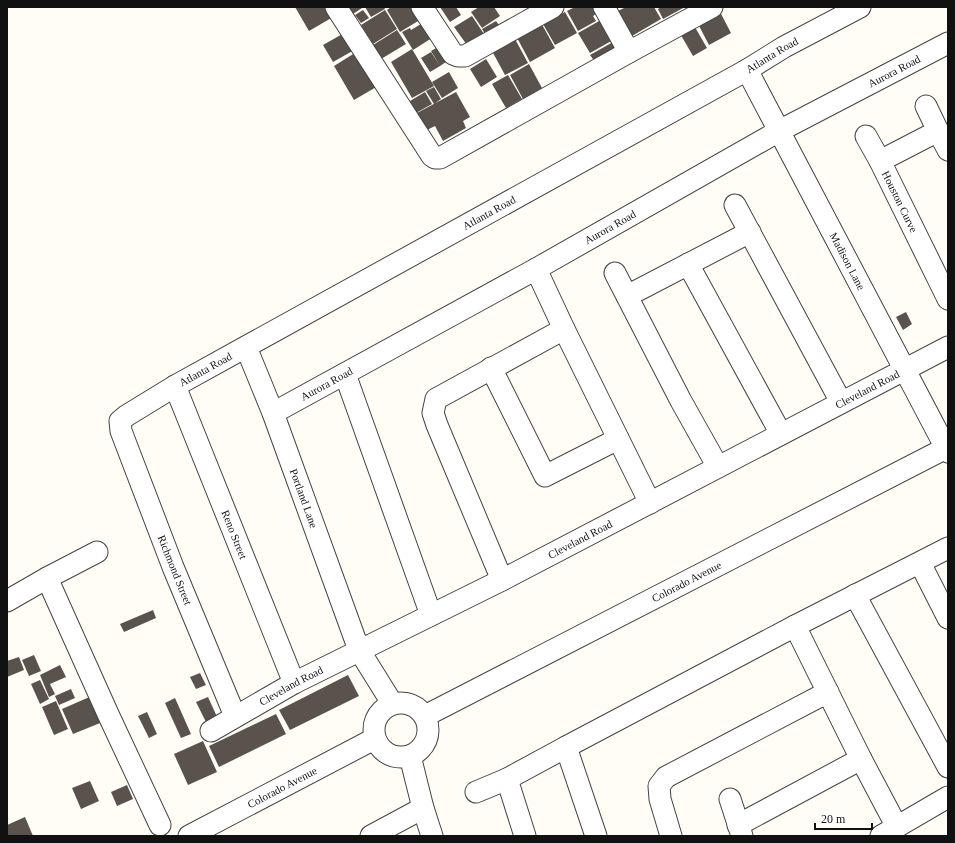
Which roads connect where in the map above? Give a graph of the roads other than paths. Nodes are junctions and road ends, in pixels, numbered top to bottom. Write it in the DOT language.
graph roads {
  1 [pos="336,7"];
  2 [pos="422,7"];
  3 [pos="553,7"];
  4 [pos="604,7"];
  5 [pos="712,7"];
  6 [pos="860,7"];
  7 [pos="521,15"];
  8 [pos="948,43"];
  9 [pos="629,52"];
  10 [pos="747,70"];
  11 [pos="926,106"];
  12 [pos="779,131"];
  13 [pos="938,131"];
  14 [pos="866,136"];
  15 [pos="948,150"];
  16 [pos="880,161"];
  17 [pos="735,205"];
  18 [pos="750,232"];
  19 [pos="688,264"];
  20 [pos="536,269"];
  21 [pos="615,273"];
  22 [pos="627,296"];
  23 [pos="948,298"];
  24 [pos="564,329"];
  25 [pos="246,347"];
  26 [pos="948,347"];
  27 [pos="491,368"];
  28 [pos="904,370"];
  29 [pos="345,374"];
  30 [pos="175,386"];
  31 [pos="842,402"];
  32 [pos="273,413"];
  33 [pos="120,421"];
  34 [pos="781,434"];
  35 [pos="618,439"];
  36 [pos="947,449"];
  37 [pos="718,466"];
  38 [pos="650,503"];
  39 [pos="948,548"];
  40 [pos="97,552"];
  41 [pos="920,563"];
  42 [pos="48,578"];
  43 [pos="502,580"];
  44 [pos="855,595"];
  45 [pos="7,602"];
  46 [pos="431,615"];
  47 [pos="948,618"];
  48 [pos="795,626"];
  49 [pos="359,650"];
  50 [pos="294,683"];
  51 [pos="828,692"];
  52 [pos="392,703"];
  53 [pos="235,716"];
  54 [pos="425,716"];
  55 [pos="211,731"];
  56 [pos="374,739"];
  57 [pos="566,747"];
  58 [pos="410,756"];
  59 [pos="861,759"];
  60 [pos="948,767"];
  61 [pos="507,779"];
  62 [pos="476,792"];
  63 [pos="948,797"];
  64 [pos="730,800"];
  65 [pos="424,808"];
  66 [pos="160,825"];
  67 [pos="740,831"];
  68 [pos="889,831"];
  69 [pos="189,836"];
  70 [pos="371,836"];
  71 [pos="432,836"];
  72 [pos="525,836"];
  73 [pos="596,836"];
  74 [pos="671,836"];
  1 -- 9 [label="street"];
  2 -- 7 [label="street"];
  3 -- 7 [label="street"];
  4 -- 9 [label="street"];
  5 -- 9 [label="street"];
  6 -- 10 [label="street, Atlanta Road"];
  8 -- 12 [label="street, Aurora Road"];
  10 -- 12 [label="street, Madison Lane"];
  10 -- 25 [label="street, Atlanta Road"];
  11 -- 13 [label="street"];
  12 -- 20 [label="street, Aurora Road"];
  12 -- 28 [label="street, Madison Lane"];
  13 -- 15 [label="street"];
  13 -- 16 [label="street, Houston Curve"];
  14 -- 16 [label="street"];
  16 -- 23 [label="street, Houston Curve"];
  17 -- 18 [label="street"];
  18 -- 19 [label="street"];
  18 -- 31 [label="street"];
  19 -- 22 [label="street"];
  19 -- 34 [label="street"];
  20 -- 24 [label="street"];
  20 -- 29 [label="street, Aurora Road"];
  21 -- 22 [label="street"];
  22 -- 37 [label="street"];
  24 -- 27 [label="street"];
  24 -- 35 [label="street"];
  25 -- 30 [label="street, Atlanta Road"];
  25 -- 32 [label="street, Portland Lane"];
  26 -- 28 [label="street, Cleveland Road"];
  27 -- 35 [label="street"];
  27 -- 43 [label="street"];
  28 -- 31 [label="street, Cleveland Road"];
  28 -- 36 [label="street, Madison Lane"];
  29 -- 32 [label="street, Aurora Road"];
  29 -- 46 [label="street"];
  30 -- 33 [label="street, Atlanta Road"];
  30 -- 50 [label="street, Reno Street"];
  31 -- 34 [label="street, Cleveland Road"];
  32 -- 49 [label="street, Portland Lane"];
  33 -- 53 [label="street, Richmond Street"];
  34 -- 37 [label="street, Cleveland Road"];
  35 -- 38 [label="street"];
  36 -- 54 [label="street, Colorado Avenue"];
  37 -- 38 [label="street, Cleveland Road"];
  38 -- 43 [label="street, Cleveland Road"];
  39 -- 41 [label="street"];
  40 -- 42 [label="street"];
  41 -- 44 [label="street"];
  41 -- 47 [label="street"];
  42 -- 45 [label="street"];
  42 -- 66 [label="street"];
  43 -- 46 [label="street, Cleveland Road"];
  44 -- 48 [label="street"];
  44 -- 60 [label="street"];
  46 -- 49 [label="street, Cleveland Road"];
  48 -- 51 [label="street"];
  48 -- 57 [label="street"];
  49 -- 50 [label="street, Cleveland Road"];
  49 -- 52 [label="street, Portland Lane"];
  50 -- 53 [label="street, Cleveland Road"];
  51 -- 59 [label="street"];
  51 -- 74 [label="street"];
  52 -- 54 [label="street"];
  52 -- 56 [label="street"];
  53 -- 55 [label="street, Cleveland Road"];
  54 -- 58 [label="street"];
  56 -- 58 [label="street"];
  56 -- 69 [label="street, Colorado Avenue"];
  57 -- 61 [label="street"];
  57 -- 73 [label="street"];
  58 -- 65 [label="street"];
  59 -- 67 [label="street"];
  59 -- 68 [label="street"];
  61 -- 62 [label="street"];
  61 -- 72 [label="street"];
  63 -- 68 [label="street"];
  64 -- 67 [label="street"];
  65 -- 70 [label="street"];
  65 -- 71 [label="street"];
}
